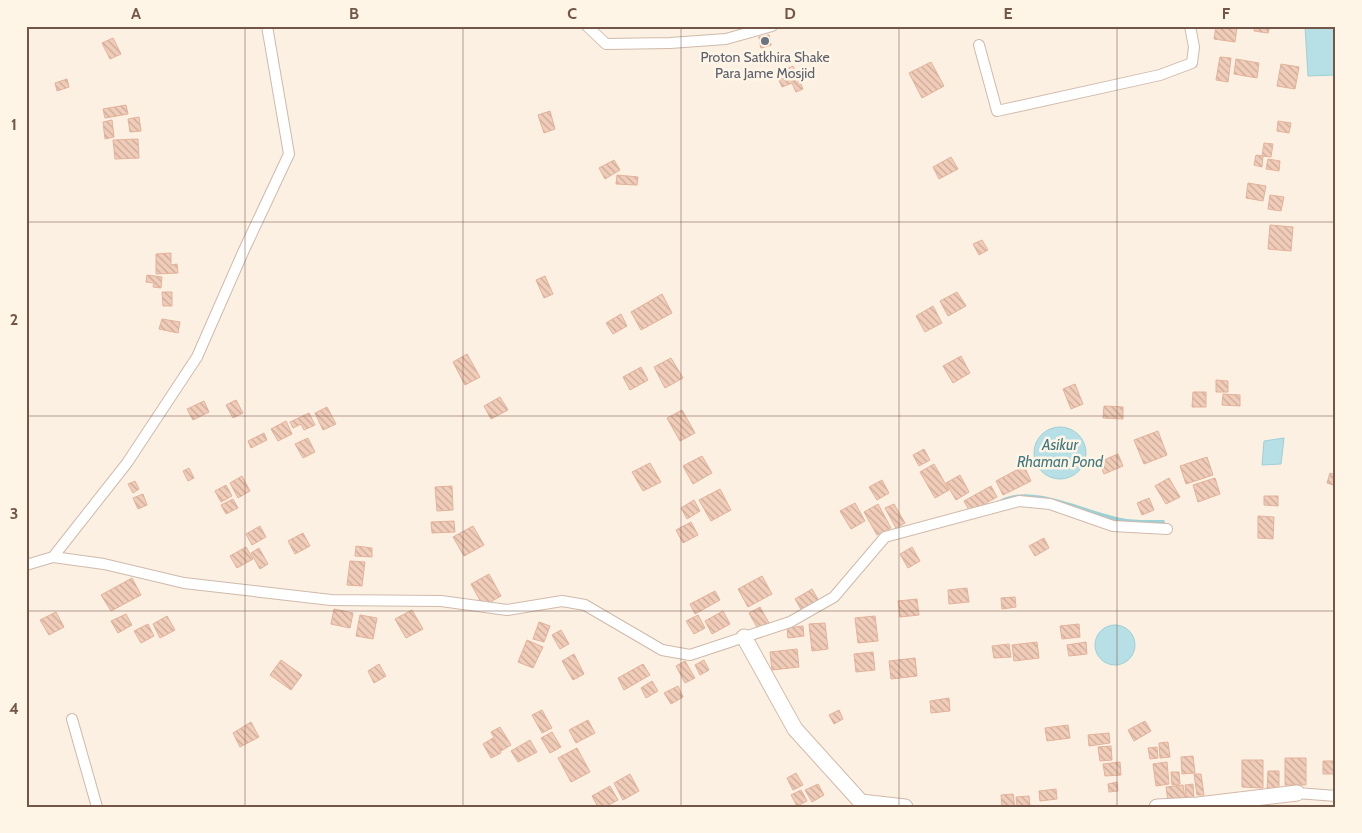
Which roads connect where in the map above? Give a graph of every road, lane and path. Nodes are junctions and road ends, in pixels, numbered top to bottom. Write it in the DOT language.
graph roads {
  1 [pos="267,26"];
  2 [pos="587,26"];
  3 [pos="772,26"];
  4 [pos="1190,26"];
  5 [pos="979,45"];
  6 [pos="1167,529"];
  7 [pos="53,557"];
  8 [pos="26,565"];
  9 [pos="744,637"];
  10 [pos="72,719"];
  11 [pos="1297,793"];
  12 [pos="1336,796"];
  13 [pos="97,807"];
  14 [pos="906,807"];
  15 [pos="1157,807"];
  1 -- 7 [label="street"];
  2 -- 3 [label="street"];
  4 -- 5 [label="street"];
  6 -- 9 [label="street"];
  7 -- 8 [label="street"];
  7 -- 9 [label="street"];
  9 -- 14 [label="street"];
  10 -- 13 [label="street"];
  11 -- 12 [label="street"];
  11 -- 15 [label="street"];
}
